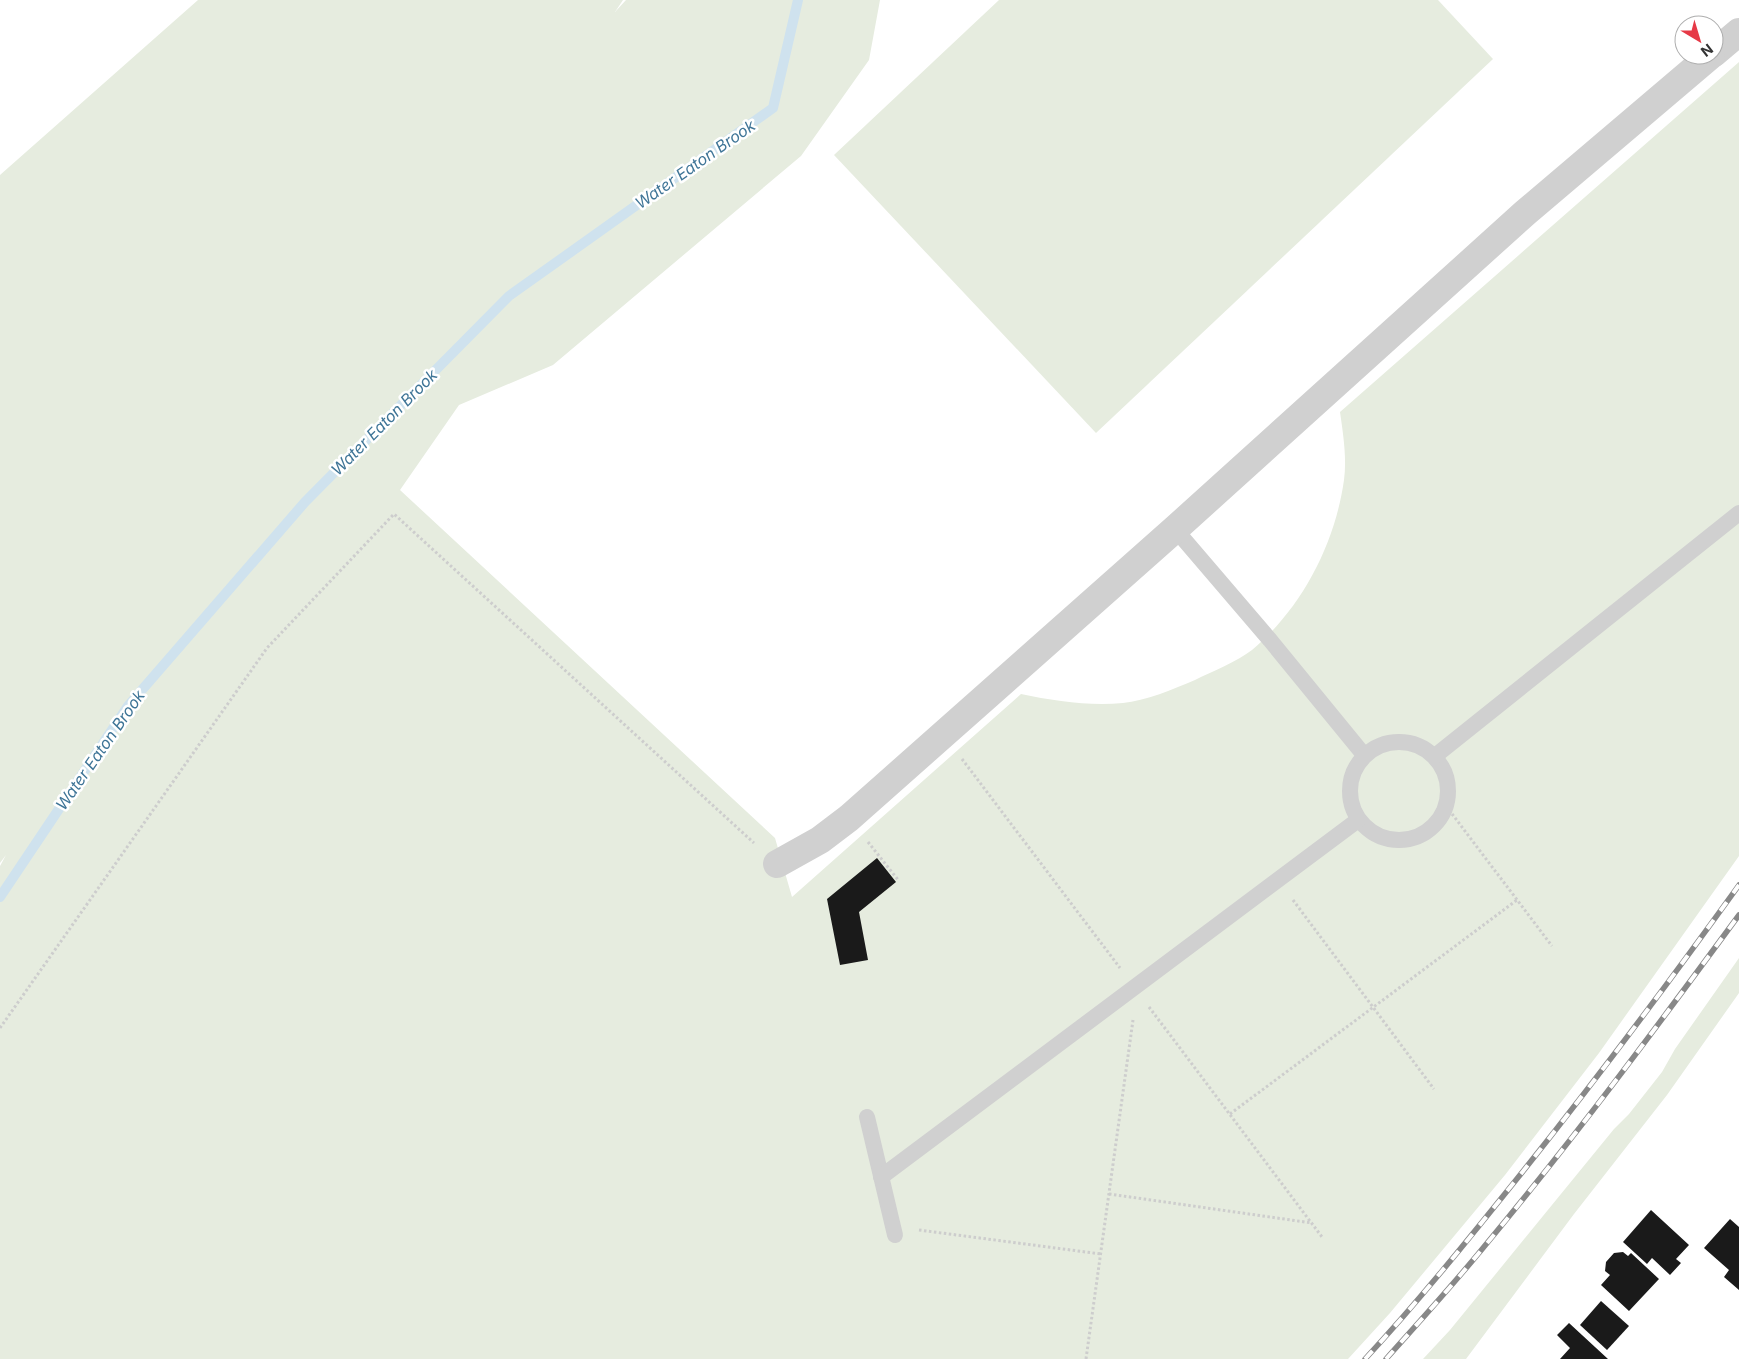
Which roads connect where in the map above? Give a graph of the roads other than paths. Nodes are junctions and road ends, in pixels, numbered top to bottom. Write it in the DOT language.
graph roads {
  1 [pos="1739,32"];
  2 [pos="1724,45"];
  3 [pos="1700,65"];
  4 [pos="1739,513"];
  5 [pos="1175,529"];
  6 [pos="1364,755"];
  7 [pos="1435,756"];
  8 [pos="1358,820"];
  9 [pos="777,864"];
  10 [pos="867,1117"];
  11 [pos="881,1176"];
  12 [pos="894,1231"];
  1 -- 2 [label="street"];
  3 -- 5 [label="street"];
  4 -- 7 [label="lane"];
  5 -- 6 [label="lane"];
  5 -- 9 [label="street"];
  6 -- 7 [label="lane"];
  6 -- 8 [label="lane"];
  7 -- 8 [label="lane"];
  8 -- 11 [label="lane"];
  10 -- 11 [label="lane"];
  11 -- 12 [label="lane"];
}
